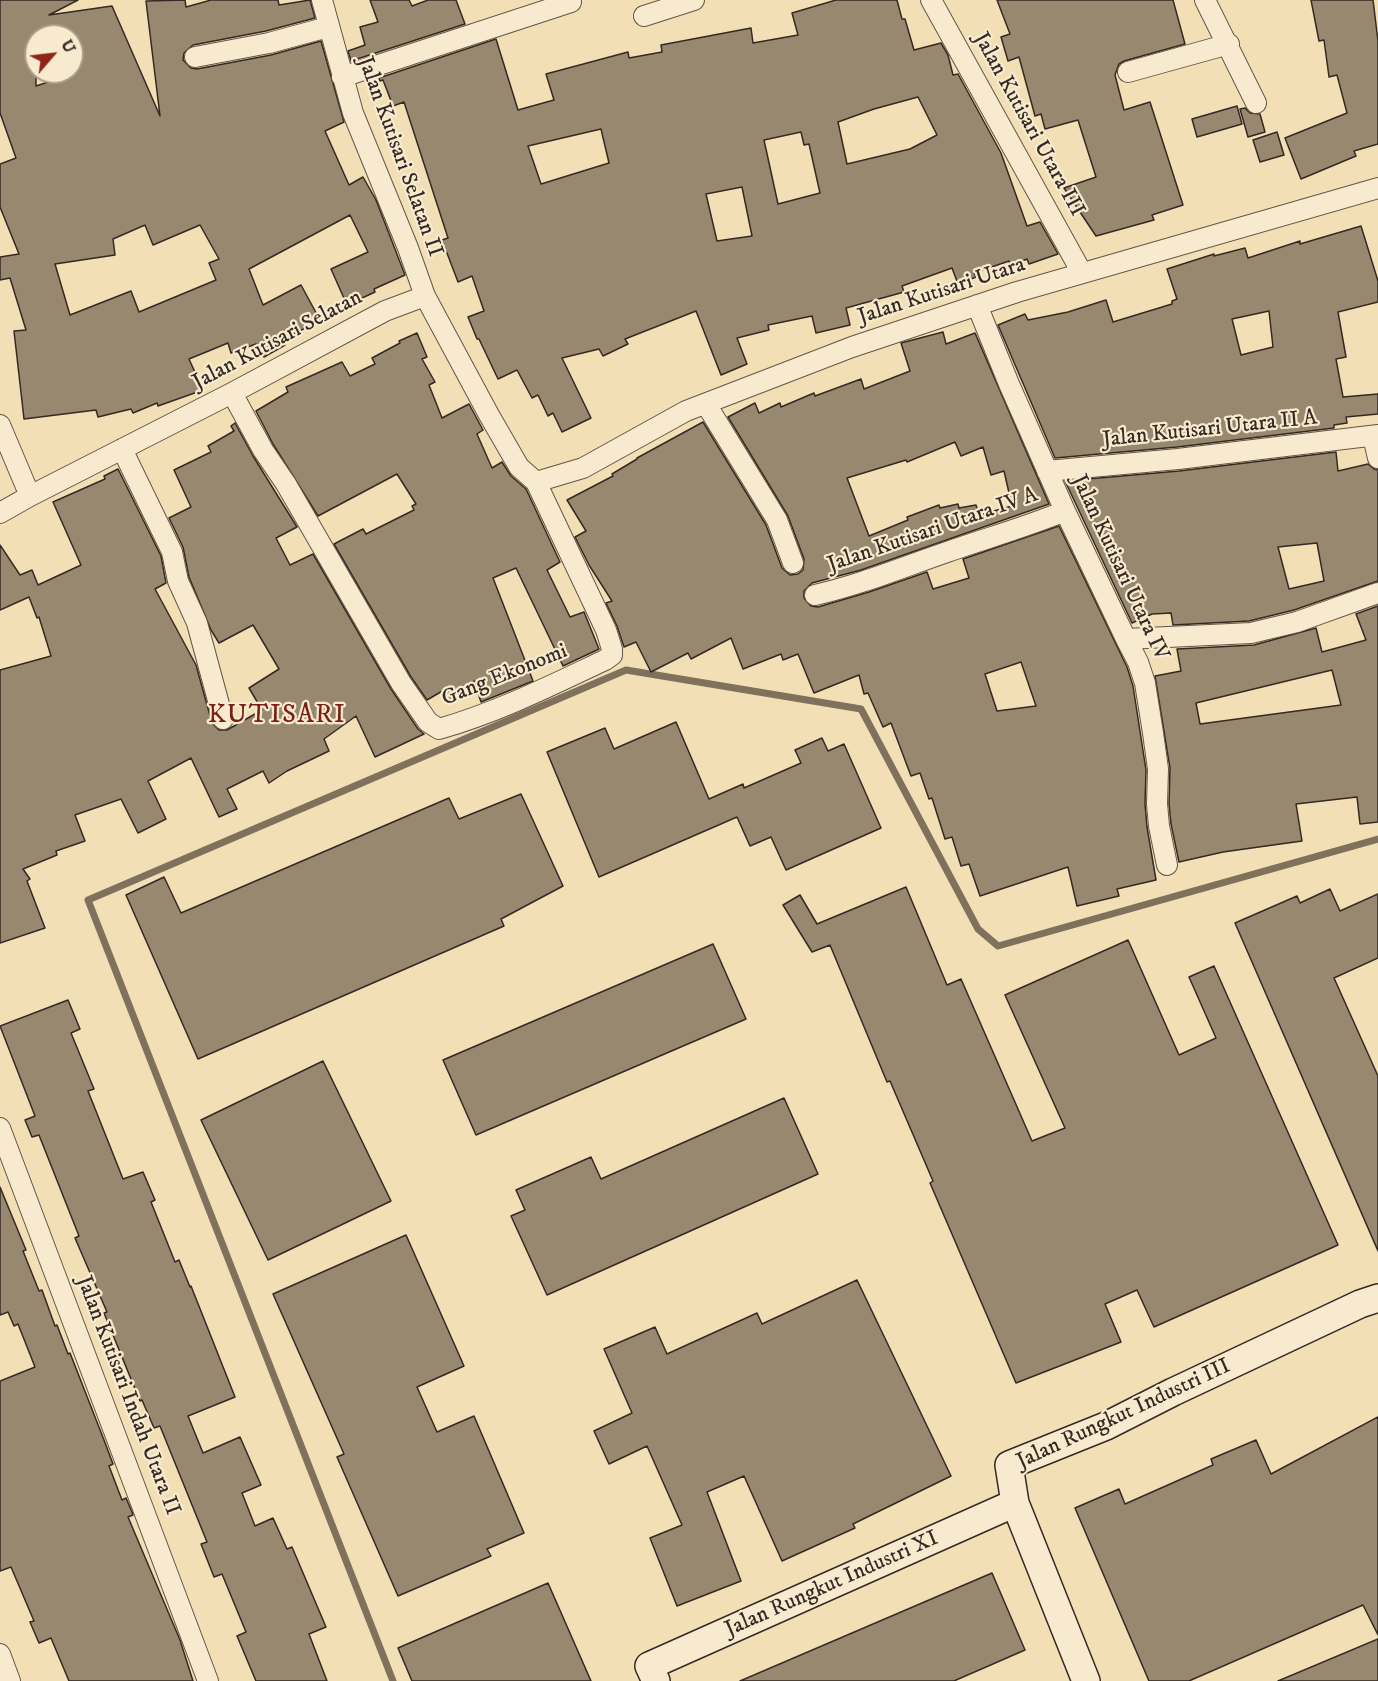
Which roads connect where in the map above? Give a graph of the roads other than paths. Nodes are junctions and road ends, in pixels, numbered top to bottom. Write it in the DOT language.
graph roads {
  1 [pos="322,0"];
  2 [pos="694,0"];
  3 [pos="931,0"];
  4 [pos="1205,0"];
  5 [pos="571,3"];
  6 [pos="644,16"];
  7 [pos="328,27"];
  8 [pos="1229,44"];
  9 [pos="195,57"];
  10 [pos="1128,72"];
  11 [pos="342,77"];
  12 [pos="1256,103"];
  13 [pos="1378,188"];
  14 [pos="1082,273"];
  15 [pos="425,296"];
  16 [pos="977,305"];
  17 [pos="232,393"];
  18 [pos="706,404"];
  19 [pos="0,424"];
  20 [pos="1376,435"];
  21 [pos="122,450"];
  22 [pos="1378,458"];
  23 [pos="1047,471"];
  24 [pos="536,482"];
  25 [pos="30,496"];
  26 [pos="1065,511"];
  27 [pos="0,513"];
  28 [pos="792,563"];
  29 [pos="1378,593"];
  30 [pos="815,596"];
  31 [pos="1126,639"];
  32 [pos="223,719"];
  33 [pos="1167,865"];
  34 [pos="0,1128"];
  35 [pos="1378,1298"];
  36 [pos="1015,1503"];
  37 [pos="0,1654"];
  38 [pos="652,1673"];
  39 [pos="10,1681"];
  40 [pos="208,1681"];
  41 [pos="1086,1681"];
  1 -- 7 [label="street, Jalan Kutisari Selatan II"];
  2 -- 6 [label="street"];
  3 -- 14 [label="street, Jalan Kutisari Utara III"];
  4 -- 8 [label="street"];
  5 -- 11 [label="street"];
  7 -- 9 [label="street"];
  7 -- 11 [label="street, Jalan Kutisari Selatan II"];
  8 -- 10 [label="street"];
  8 -- 12 [label="street"];
  11 -- 15 [label="street, Jalan Kutisari Selatan II"];
  13 -- 14 [label="street, Jalan Kutisari Utara"];
  14 -- 16 [label="street, Jalan Kutisari Utara"];
  15 -- 17 [label="street, Jalan Kutisari Selatan"];
  15 -- 24 [label="street"];
  16 -- 18 [label="street, Jalan Kutisari Utara"];
  16 -- 23 [label="street, Jalan Kutisari Utara IV"];
  17 -- 21 [label="street, Jalan Kutisari Selatan"];
  17 -- 24 [label="street, Gang Ekonomi"];
  18 -- 24 [label="street, Jalan Kutisari Utara"];
  18 -- 28 [label="street"];
  19 -- 25 [label="street"];
  20 -- 22 [label="street"];
  20 -- 23 [label="street, Jalan Kutisari Utara II A"];
  21 -- 25 [label="street, Jalan Kutisari Selatan"];
  21 -- 32 [label="street"];
  23 -- 26 [label="street, Jalan Kutisari Utara IV"];
  25 -- 27 [label="street, Jalan Kutisari Selatan"];
  26 -- 30 [label="street, Jalan Kutisari Utara IV A"];
  26 -- 31 [label="street, Jalan Kutisari Utara IV"];
  29 -- 31 [label="street"];
  31 -- 33 [label="street, Jalan Kutisari Utara IV"];
  34 -- 40 [label="street, Jalan Kutisari Indah Utara II"];
  35 -- 36 [label="street, Jalan Rungkut Industri III"];
  36 -- 38 [label="street, Jalan Rungkut Industri XI"];
  36 -- 41 [label="street, Jalan Rungkut Industri III"];
  37 -- 39 [label="street"];
}
